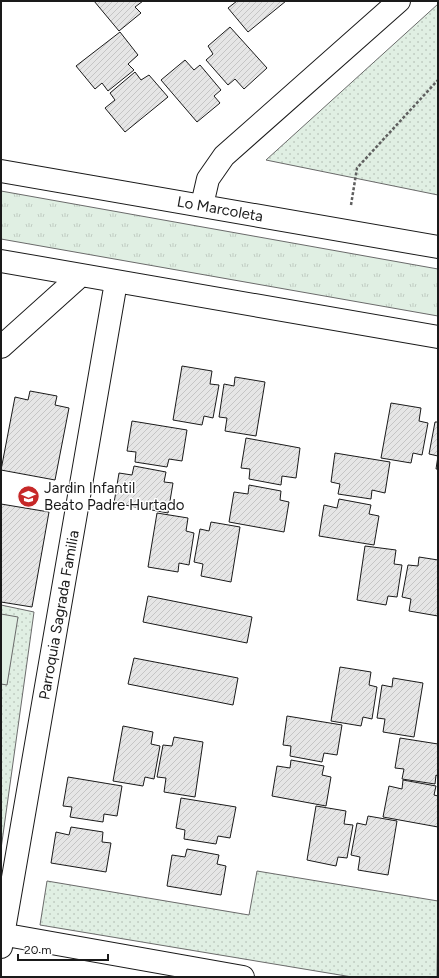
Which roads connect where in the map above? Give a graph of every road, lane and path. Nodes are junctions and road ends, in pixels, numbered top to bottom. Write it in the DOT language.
graph roads {
  1 [pos="399,1"];
  2 [pos="438,80"];
  3 [pos="1,171"];
  4 [pos="202,205"];
  5 [pos="347,231"];
  6 [pos="438,247"];
  7 [pos="1,261"];
  8 [pos="80,276"];
  9 [pos="116,282"];
  10 [pos="438,337"];
  11 [pos="1,347"];
  12 [pos="2,939"];
  13 [pos="243,977"];
  1 -- 4 [label="street"];
  2 -- 5 [label="path"];
  3 -- 4 [label="street, Lo Marcoleta"];
  4 -- 5 [label="street, Lo Marcoleta"];
  5 -- 6 [label="street, Lo Marcoleta"];
  7 -- 8 [label="street"];
  8 -- 9 [label="street"];
  8 -- 11 [label="street"];
  9 -- 10 [label="street"];
  9 -- 12 [label="street, Parroquia Sagrada Familia"];
  12 -- 13 [label="street"];
}
